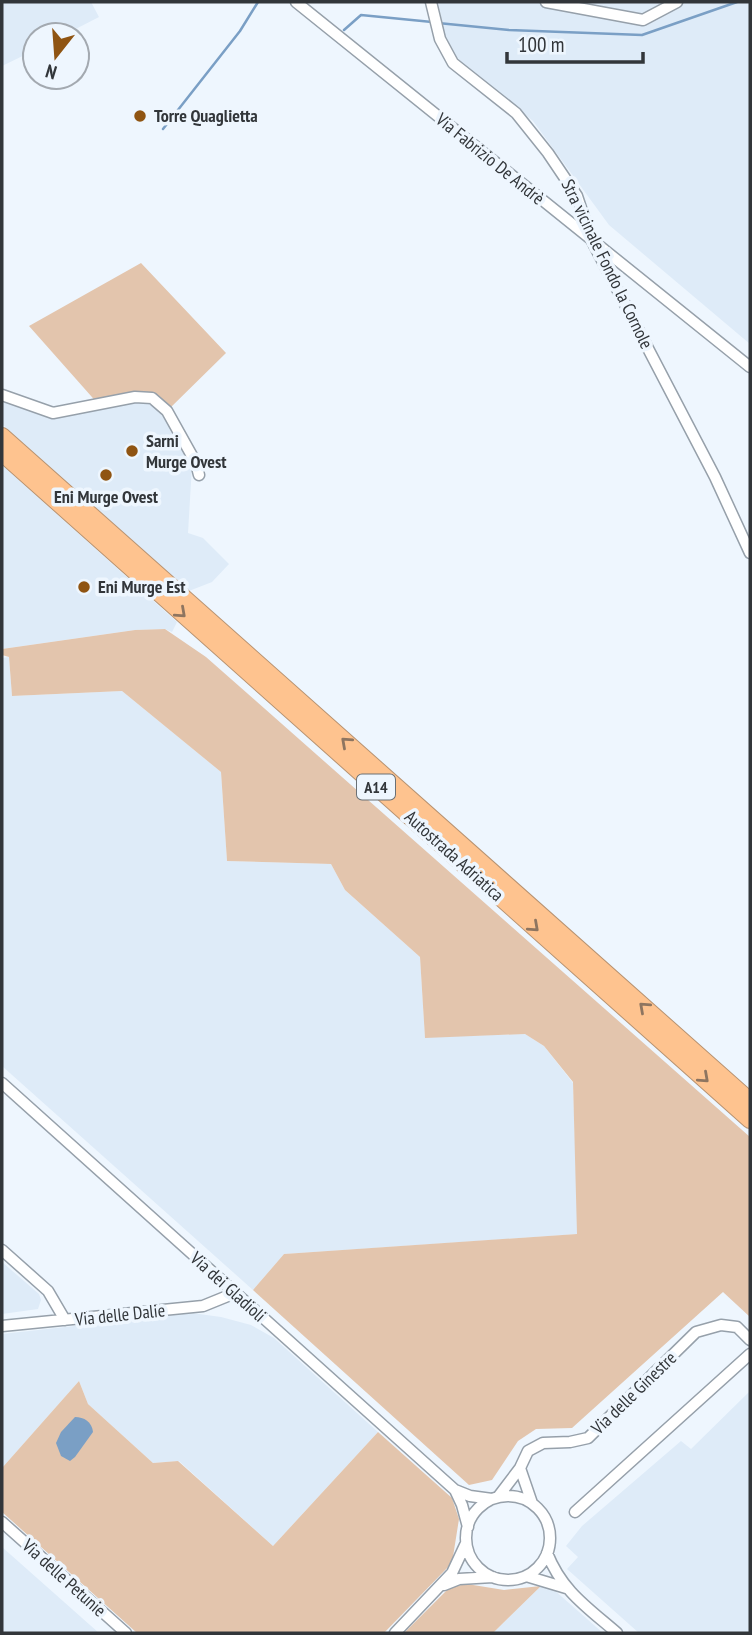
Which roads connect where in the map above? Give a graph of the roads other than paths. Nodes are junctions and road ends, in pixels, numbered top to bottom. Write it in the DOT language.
graph roads {
  1 [pos="296,2"];
  2 [pos="431,2"];
  3 [pos="546,2"];
  4 [pos="677,2"];
  5 [pos="592,241"];
  6 [pos="750,367"];
  7 [pos="2,395"];
  8 [pos="2,436"];
  9 [pos="2,453"];
  10 [pos="199,475"];
  11 [pos="750,553"];
  12 [pos="2,1083"];
  13 [pos="750,1101"];
  14 [pos="750,1120"];
  15 [pos="2,1250"];
  16 [pos="235,1293"];
  17 [pos="65,1320"];
  18 [pos="2,1326"];
  19 [pos="749,1339"];
  20 [pos="748,1356"];
  21 [pos="520,1468"];
  22 [pos="454,1490"];
  23 [pos="495,1498"];
  24 [pos="533,1503"];
  25 [pos="575,1512"];
  26 [pos="2,1522"];
  27 [pos="468,1527"];
  28 [pos="466,1542"];
  29 [pos="547,1553"];
  30 [pos="526,1576"];
  31 [pos="494,1577"];
  32 [pos="441,1586"];
  33 [pos="565,1588"];
  34 [pos="126,1633"];
  35 [pos="395,1633"];
  36 [pos="617,1633"];
  1 -- 5 [label="street, Via Fabrizio De Andrè"];
  2 -- 5 [label="street, Stra vicinale Fondo la Cornole"];
  3 -- 4 [label="street"];
  5 -- 6 [label="street, Via Fabrizio De Andrè"];
  5 -- 11 [label="street, Stra vicinale Fondo la Cornole"];
  7 -- 10 [label="street"];
  13 -- 8 [label="highway, Autostrada Adriatica / A14, one-way"];
  9 -- 14 [label="highway, Autostrada Adriatica / A14, one-way"];
  12 -- 16 [label="street, Via dei Gladioli"];
  15 -- 17 [label="street"];
  16 -- 17 [label="street, Via delle Dalie"];
  16 -- 22 [label="street, Via dei Gladioli"];
  17 -- 18 [label="street, Via delle Dalie"];
  19 -- 21 [label="street, Via delle Ginestre"];
  20 -- 25 [label="street"];
  21 -- 23 [label="street, Via delle Ginestre"];
  21 -- 24 [label="street"];
  22 -- 23 [label="street, Via dei Gladioli"];
  22 -- 27 [label="street, Via dei Gladioli"];
  23 -- 24 [label="street, Via dei Gladioli"];
  23 -- 27 [label="street"];
  24 -- 29 [label="street"];
  26 -- 34 [label="street, Via delle Petunie"];
  27 -- 28 [label="street, Via dei Gladioli"];
  28 -- 31 [label="street"];
  28 -- 32 [label="street"];
  29 -- 30 [label="street"];
  29 -- 33 [label="street"];
  30 -- 31 [label="street"];
  30 -- 33 [label="street"];
  31 -- 32 [label="street"];
  32 -- 35 [label="street"];
  33 -- 36 [label="street"];
}
